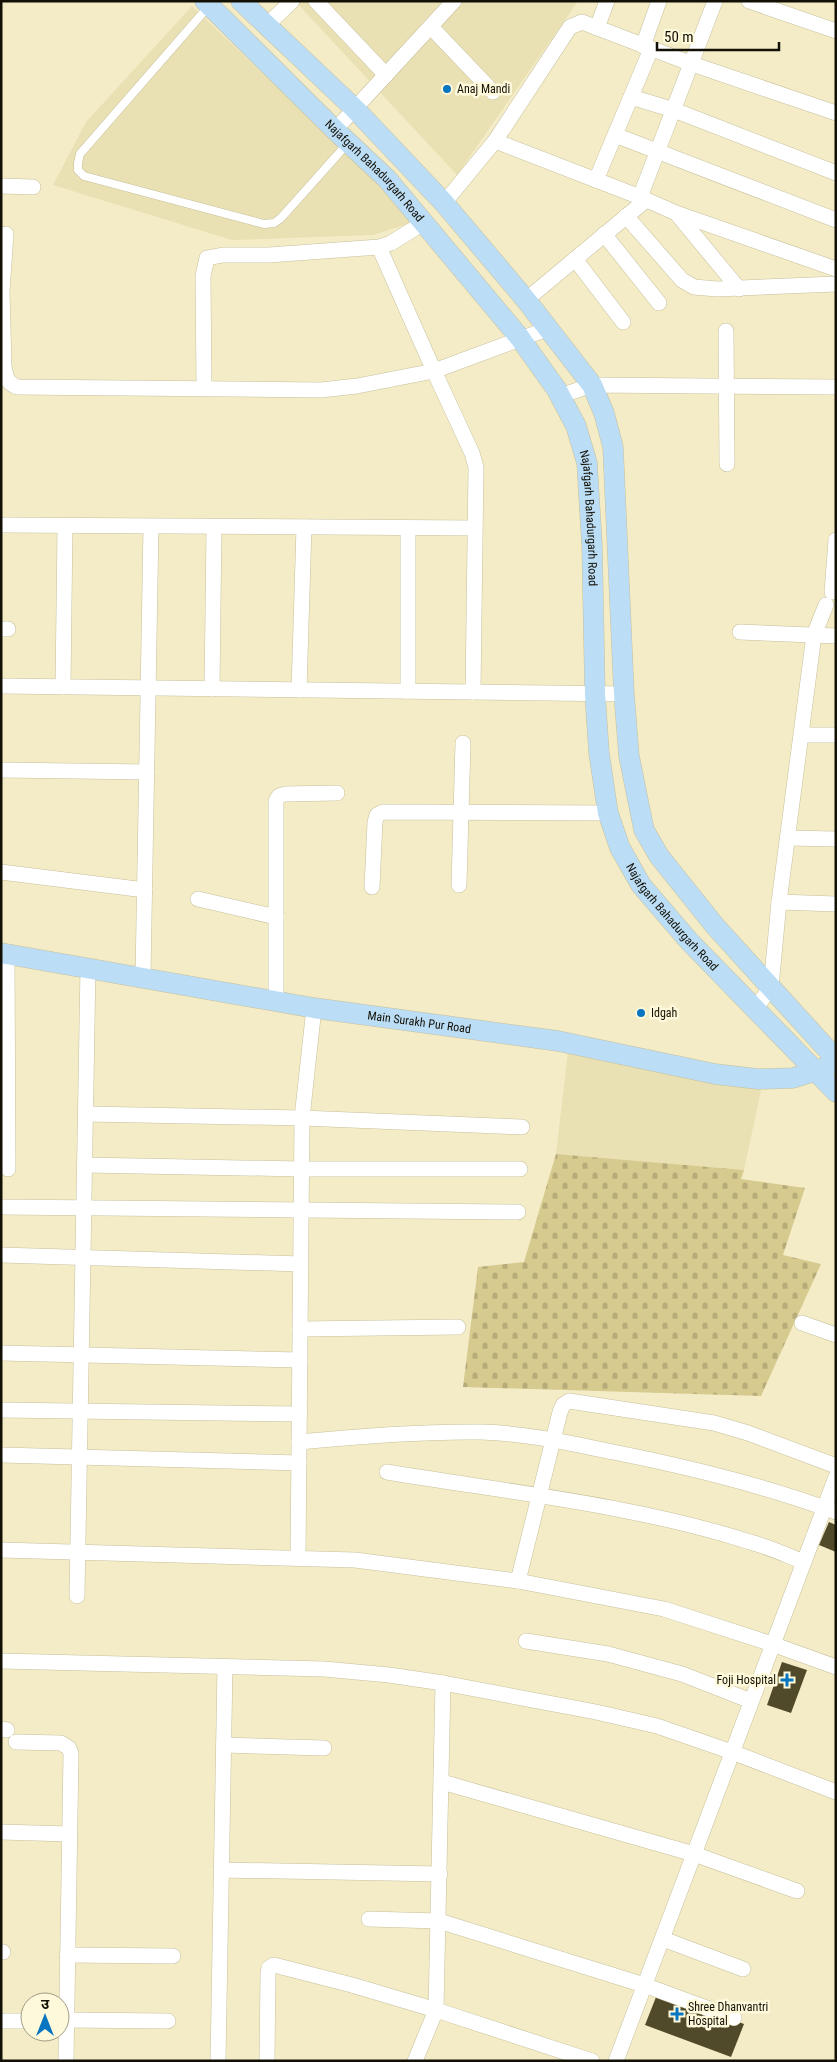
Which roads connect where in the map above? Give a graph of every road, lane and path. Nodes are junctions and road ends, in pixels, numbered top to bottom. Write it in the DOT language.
graph roads {
  1 [pos="241,1"];
  2 [pos="292,1"];
  3 [pos="316,1"];
  4 [pos="454,1"];
  5 [pos="607,1"];
  6 [pos="659,1"];
  7 [pos="715,1"];
  8 [pos="749,1"];
  9 [pos="207,4"];
  10 [pos="266,26"];
  11 [pos="431,27"];
  12 [pos="597,28"];
  13 [pos="836,31"];
  14 [pos="647,48"];
  15 [pos="692,64"];
  16 [pos="386,75"];
  17 [pos="493,92"];
  18 [pos="631,97"];
  19 [pos="355,109"];
  20 [pos="674,110"];
  21 [pos="836,113"];
  22 [pos="615,134"];
  23 [pos="342,137"];
  24 [pos="495,141"];
  25 [pos="659,151"];
  26 [pos="836,173"];
  27 [pos="596,180"];
  28 [pos="1,186"];
  29 [pos="34,187"];
  30 [pos="643,198"];
  31 [pos="444,203"];
  32 [pos="676,213"];
  33 [pos="626,216"];
  34 [pos="836,220"];
  35 [pos="425,222"];
  36 [pos="6,234"];
  37 [pos="604,234"];
  38 [pos="379,247"];
  39 [pos="575,259"];
  40 [pos="836,269"];
  41 [pos="836,284"];
  42 [pos="739,289"];
  43 [pos="526,300"];
  44 [pos="660,303"];
  45 [pos="623,322"];
  46 [pos="547,329"];
  47 [pos="726,331"];
  48 [pos="520,338"];
  49 [pos="434,371"];
  50 [pos="592,385"];
  51 [pos="726,386"];
  52 [pos="836,387"];
  53 [pos="204,388"];
  54 [pos="560,396"];
  55 [pos="727,464"];
  56 [pos="1,525"];
  57 [pos="65,526"];
  58 [pos="151,527"];
  59 [pos="214,527"];
  60 [pos="304,527"];
  61 [pos="408,528"];
  62 [pos="474,528"];
  63 [pos="836,540"];
  64 [pos="740,632"];
  65 [pos="814,636"];
  66 [pos="836,636"];
  67 [pos="1,686"];
  68 [pos="63,687"];
  69 [pos="148,688"];
  70 [pos="212,689"];
  71 [pos="299,690"];
  72 [pos="408,691"];
  73 [pos="473,692"];
  74 [pos="595,694"];
  75 [pos="624,694"];
  76 [pos="802,735"];
  77 [pos="836,735"];
  78 [pos="464,743"];
  79 [pos="1,770"];
  80 [pos="147,772"];
  81 [pos="337,793"];
  82 [pos="461,812"];
  83 [pos="608,813"];
  84 [pos="788,838"];
  85 [pos="836,839"];
  86 [pos="1,872"];
  87 [pos="459,885"];
  88 [pos="372,887"];
  89 [pos="145,890"];
  90 [pos="198,899"];
  91 [pos="779,902"];
  92 [pos="836,904"];
  93 [pos="276,917"];
  94 [pos="4,953"];
  95 [pos="88,968"];
  96 [pos="143,976"];
  97 [pos="771,987"];
  98 [pos="276,1000"];
  99 [pos="314,1008"];
  100 [pos="755,1009"];
  101 [pos="836,1059"];
  102 [pos="836,1064"];
  103 [pos="816,1072"];
  104 [pos="836,1092"];
  105 [pos="86,1114"];
  106 [pos="302,1118"];
  107 [pos="522,1127"];
  108 [pos="85,1165"];
  109 [pos="8,1169"];
  110 [pos="302,1169"];
  111 [pos="520,1169"];
  112 [pos="1,1207"];
  113 [pos="84,1208"];
  114 [pos="302,1210"];
  115 [pos="518,1212"];
  116 [pos="1,1255"];
  117 [pos="83,1258"];
  118 [pos="301,1264"];
  119 [pos="802,1323"];
  120 [pos="458,1327"];
  121 [pos="300,1329"];
  122 [pos="836,1335"];
  123 [pos="1,1353"];
  124 [pos="82,1355"];
  125 [pos="300,1360"];
  126 [pos="1,1410"];
  127 [pos="81,1411"];
  128 [pos="300,1414"];
  129 [pos="553,1441"];
  130 [pos="299,1442"];
  131 [pos="1,1455"];
  132 [pos="80,1457"];
  133 [pos="299,1463"];
  134 [pos="836,1466"];
  135 [pos="387,1472"];
  136 [pos="836,1477"];
  137 [pos="539,1496"];
  138 [pos="830,1510"];
  139 [pos="1,1550"];
  140 [pos="78,1551"];
  141 [pos="298,1557"];
  142 [pos="804,1562"];
  143 [pos="518,1581"];
  144 [pos="77,1596"];
  145 [pos="526,1641"];
  146 [pos="772,1644"];
  147 [pos="1,1661"];
  148 [pos="225,1667"];
  149 [pos="836,1667"];
  150 [pos="443,1683"];
  151 [pos="752,1701"];
  152 [pos="16,1742"];
  153 [pos="224,1745"];
  154 [pos="324,1748"];
  155 [pos="732,1752"];
  156 [pos="442,1782"];
  157 [pos="836,1792"];
  158 [pos="1,1832"];
  159 [pos="69,1834"];
  160 [pos="694,1854"];
  161 [pos="221,1870"];
  162 [pos="440,1874"];
  163 [pos="797,1891"];
  164 [pos="369,1919"];
  165 [pos="439,1921"];
  166 [pos="663,1939"];
  167 [pos="67,1956"];
  168 [pos="173,1956"];
  169 [pos="743,1969"];
  170 [pos="644,1985"];
  171 [pos="66,1992"];
  172 [pos="436,2010"];
  173 [pos="734,2018"];
  174 [pos="70,2020"];
  175 [pos="1,2021"];
  176 [pos="20,2021"];
  177 [pos="168,2021"];
  178 [pos="66,2042"];
  179 [pos="66,2060"];
  180 [pos="223,2060"];
  181 [pos="267,2061"];
  182 [pos="415,2061"];
  183 [pos="592,2061"];
  184 [pos="616,2061"];
  1 -- 10 [label="main road, Najafgarh Bahadurgarh Road"];
  2 -- 10 [label="street"];
  3 -- 16 [label="street"];
  4 -- 11 [label="street"];
  5 -- 12 [label="street"];
  6 -- 14 [label="street"];
  7 -- 15 [label="street"];
  8 -- 13 [label="street"];
  9 -- 23 [label="main road, Najafgarh Bahadurgarh Road"];
  9 -- 23 [label="lane"];
  10 -- 19 [label="main road, Najafgarh Bahadurgarh Road"];
  11 -- 16 [label="street"];
  11 -- 17 [label="street"];
  12 -- 14 [label="street"];
  12 -- 24 [label="street"];
  14 -- 15 [label="street"];
  14 -- 18 [label="street"];
  15 -- 20 [label="street"];
  15 -- 21 [label="street"];
  16 -- 19 [label="street"];
  18 -- 20 [label="street"];
  18 -- 22 [label="street"];
  19 -- 23 [label="street"];
  19 -- 31 [label="main road, Najafgarh Bahadurgarh Road"];
  20 -- 25 [label="street"];
  20 -- 26 [label="street"];
  22 -- 25 [label="street"];
  22 -- 27 [label="street"];
  23 -- 35 [label="main road, Najafgarh Bahadurgarh Road"];
  24 -- 27 [label="street"];
  24 -- 31 [label="street"];
  25 -- 30 [label="street"];
  25 -- 34 [label="street"];
  27 -- 30 [label="street"];
  28 -- 29 [label="street"];
  30 -- 32 [label="street"];
  30 -- 33 [label="street"];
  31 -- 43 [label="main road, Najafgarh Bahadurgarh Road"];
  32 -- 40 [label="street"];
  32 -- 42 [label="street"];
  33 -- 37 [label="street"];
  33 -- 42 [label="street"];
  35 -- 38 [label="street"];
  35 -- 48 [label="main road, Najafgarh Bahadurgarh Road"];
  36 -- 53 [label="street"];
  37 -- 39 [label="street"];
  37 -- 44 [label="street"];
  38 -- 49 [label="street"];
  38 -- 53 [label="street"];
  39 -- 43 [label="street"];
  39 -- 45 [label="street"];
  41 -- 42 [label="street"];
  43 -- 46 [label="main road, Najafgarh Bahadurgarh Road"];
  46 -- 48 [label="street"];
  46 -- 50 [label="main road, Najafgarh Bahadurgarh Road"];
  47 -- 51 [label="street"];
  48 -- 49 [label="street"];
  48 -- 54 [label="main road, Najafgarh Bahadurgarh Road"];
  49 -- 53 [label="street"];
  49 -- 62 [label="street"];
  50 -- 51 [label="street"];
  50 -- 54 [label="street"];
  50 -- 75 [label="main road, Najafgarh Bahadurgarh Road"];
  51 -- 52 [label="street"];
  51 -- 55 [label="street"];
  54 -- 74 [label="main road, Najafgarh Bahadurgarh Road"];
  56 -- 57 [label="street"];
  57 -- 58 [label="street"];
  57 -- 68 [label="street"];
  58 -- 59 [label="street"];
  58 -- 69 [label="street"];
  59 -- 60 [label="street"];
  59 -- 70 [label="street"];
  60 -- 61 [label="street"];
  60 -- 71 [label="street"];
  61 -- 62 [label="street"];
  61 -- 72 [label="street"];
  62 -- 73 [label="street"];
  63 -- 65 [label="street"];
  64 -- 65 [label="street"];
  65 -- 66 [label="street"];
  65 -- 76 [label="street"];
  67 -- 68 [label="street"];
  68 -- 69 [label="street"];
  69 -- 70 [label="street"];
  69 -- 80 [label="street"];
  70 -- 71 [label="street"];
  71 -- 72 [label="street"];
  72 -- 73 [label="street"];
  73 -- 74 [label="street"];
  74 -- 75 [label="street"];
  74 -- 83 [label="main road, Najafgarh Bahadurgarh Road"];
  75 -- 97 [label="main road, Najafgarh Bahadurgarh Road"];
  76 -- 77 [label="street"];
  76 -- 84 [label="street"];
  78 -- 82 [label="street"];
  79 -- 80 [label="street"];
  80 -- 89 [label="street"];
  81 -- 93 [label="street"];
  82 -- 83 [label="street"];
  82 -- 87 [label="street"];
  82 -- 88 [label="street"];
  83 -- 100 [label="main road, Najafgarh Bahadurgarh Road"];
  84 -- 85 [label="street"];
  84 -- 91 [label="street"];
  86 -- 89 [label="street"];
  89 -- 96 [label="street"];
  90 -- 93 [label="street"];
  91 -- 92 [label="street"];
  91 -- 97 [label="street"];
  93 -- 98 [label="street"];
  94 -- 95 [label="main road, Main Surakh Pur Road"];
  94 -- 109 [label="street"];
  95 -- 96 [label="main road, Main Surakh Pur Road"];
  95 -- 105 [label="street"];
  96 -- 98 [label="main road, Main Surakh Pur Road"];
  97 -- 100 [label="street"];
  97 -- 101 [label="main road, Najafgarh Bahadurgarh Road"];
  98 -- 99 [label="main road, Main Surakh Pur Road"];
  99 -- 103 [label="main road, Main Surakh Pur Road"];
  99 -- 106 [label="street"];
  100 -- 103 [label="main road, Najafgarh Bahadurgarh Road"];
  102 -- 103 [label="main road, Main Surakh Pur Road"];
  103 -- 104 [label="main road, Najafgarh Bahadurgarh Road"];
  105 -- 106 [label="street"];
  105 -- 108 [label="street"];
  106 -- 107 [label="street"];
  106 -- 110 [label="street"];
  108 -- 110 [label="street"];
  108 -- 113 [label="street"];
  110 -- 111 [label="street"];
  110 -- 114 [label="street"];
  112 -- 113 [label="street"];
  113 -- 114 [label="street"];
  113 -- 117 [label="street"];
  114 -- 115 [label="street"];
  114 -- 118 [label="street"];
  116 -- 117 [label="street"];
  117 -- 118 [label="street"];
  117 -- 124 [label="street"];
  118 -- 121 [label="street"];
  119 -- 122 [label="street"];
  120 -- 121 [label="street"];
  121 -- 125 [label="street"];
  123 -- 124 [label="street"];
  124 -- 125 [label="street"];
  124 -- 127 [label="street"];
  125 -- 128 [label="street"];
  126 -- 127 [label="street"];
  127 -- 128 [label="street"];
  127 -- 132 [label="street"];
  128 -- 130 [label="street"];
  129 -- 130 [label="street"];
  129 -- 134 [label="street"];
  129 -- 137 [label="street"];
  129 -- 138 [label="street"];
  130 -- 133 [label="street"];
  131 -- 132 [label="street"];
  132 -- 133 [label="street"];
  132 -- 140 [label="street"];
  133 -- 141 [label="street"];
  135 -- 137 [label="street"];
  136 -- 138 [label="street"];
  137 -- 142 [label="street"];
  137 -- 143 [label="street"];
  138 -- 142 [label="street"];
  139 -- 140 [label="street"];
  140 -- 141 [label="street"];
  140 -- 144 [label="street"];
  141 -- 143 [label="street"];
  142 -- 146 [label="street"];
  143 -- 146 [label="street"];
  145 -- 151 [label="street"];
  146 -- 149 [label="street"];
  146 -- 151 [label="street"];
  147 -- 148 [label="street"];
  148 -- 150 [label="street"];
  148 -- 153 [label="street"];
  150 -- 155 [label="street"];
  150 -- 156 [label="street"];
  151 -- 155 [label="street"];
  152 -- 159 [label="street"];
  153 -- 154 [label="street"];
  153 -- 161 [label="street"];
  155 -- 157 [label="street"];
  155 -- 160 [label="street"];
  156 -- 160 [label="street"];
  156 -- 162 [label="street"];
  158 -- 159 [label="street"];
  159 -- 167 [label="street"];
  160 -- 163 [label="street"];
  160 -- 166 [label="street"];
  161 -- 162 [label="street"];
  161 -- 180 [label="street"];
  162 -- 165 [label="street"];
  164 -- 165 [label="street"];
  165 -- 170 [label="street"];
  165 -- 172 [label="street"];
  166 -- 169 [label="street"];
  166 -- 170 [label="street"];
  167 -- 168 [label="street"];
  167 -- 171 [label="street"];
  170 -- 173 [label="street"];
  170 -- 184 [label="street"];
  172 -- 181 [label="street"];
  172 -- 182 [label="street"];
  172 -- 183 [label="street"];
  174 -- 177 [label="street"];
  175 -- 176 [label="street"];
  178 -- 179 [label="street"];
}
